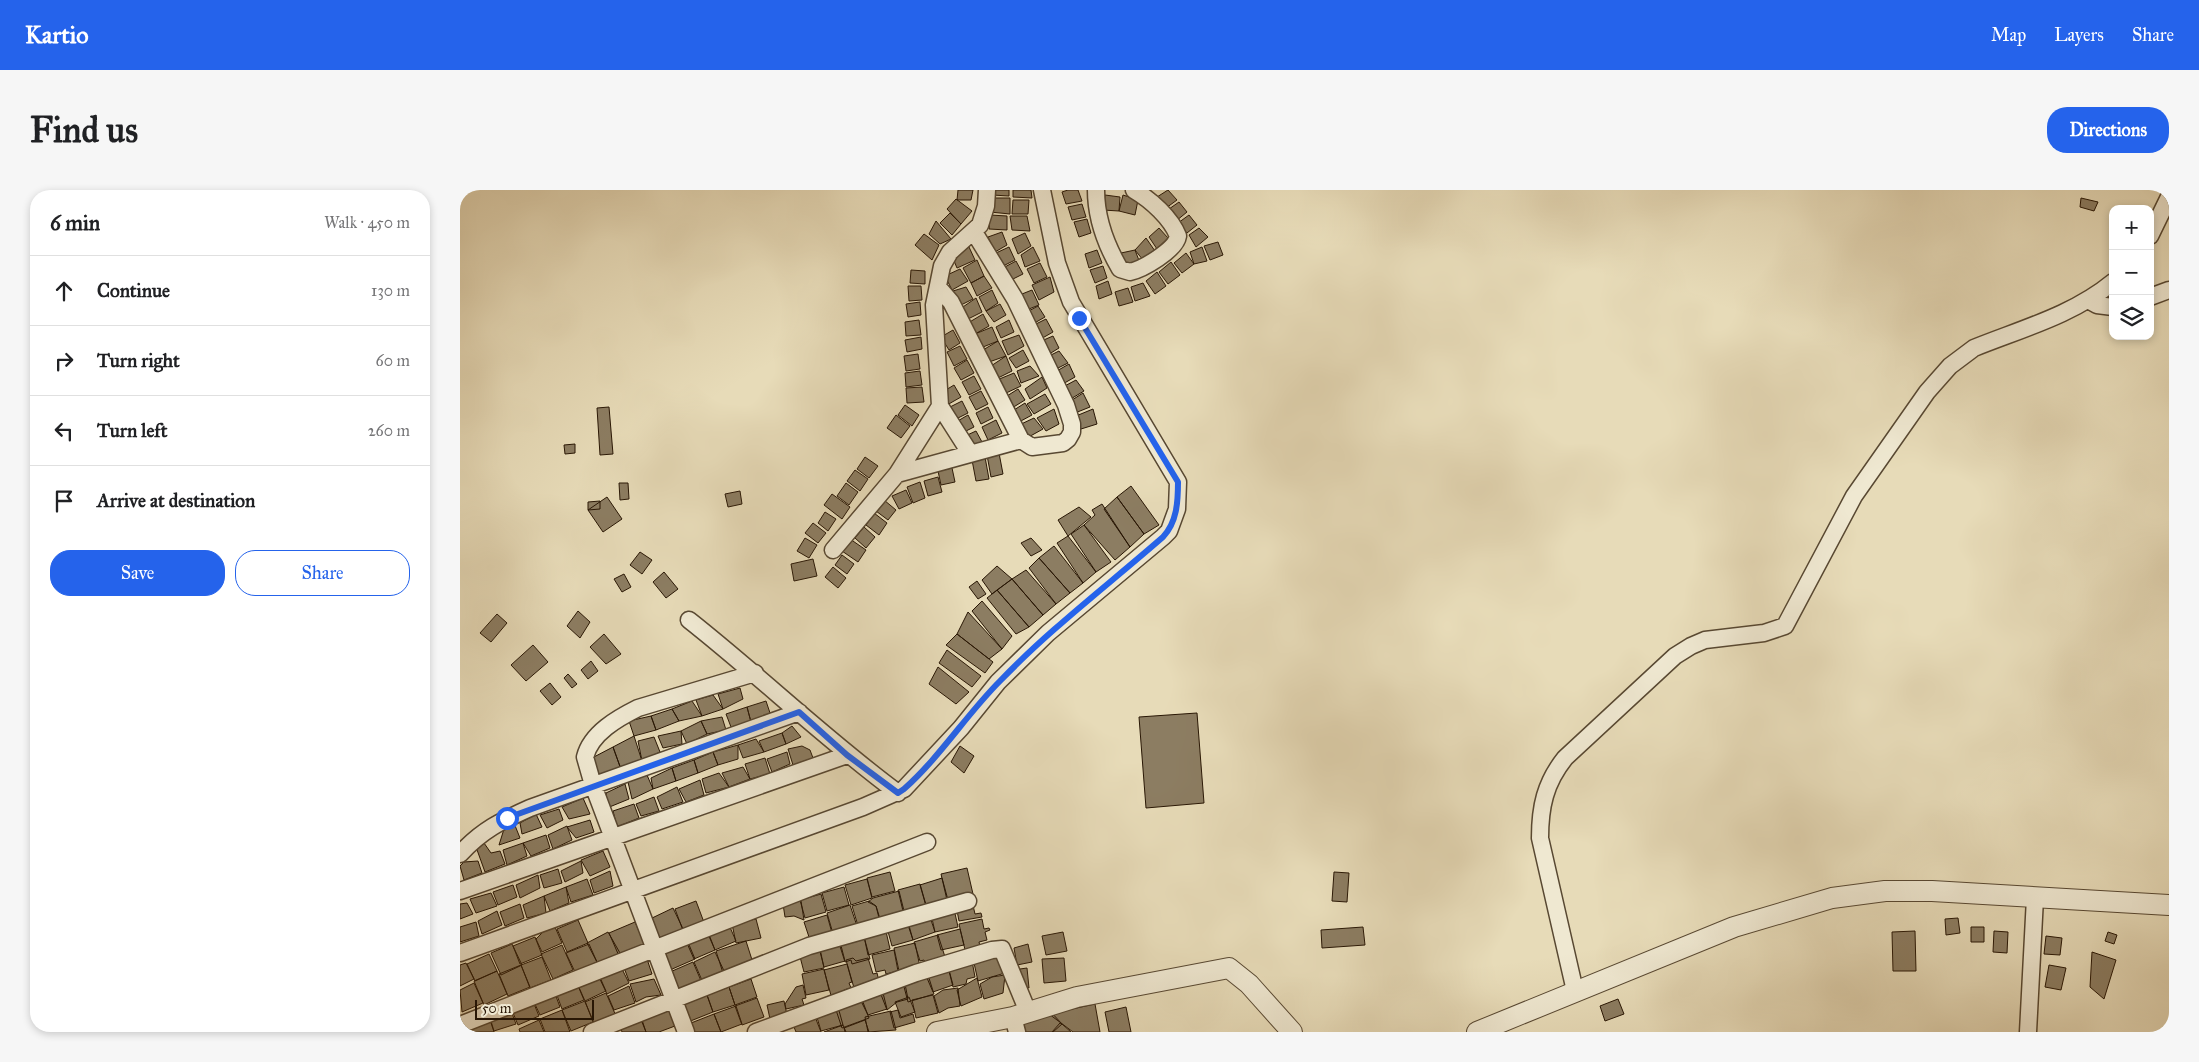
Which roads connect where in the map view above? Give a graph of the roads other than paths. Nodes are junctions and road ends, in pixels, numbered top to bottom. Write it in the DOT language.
graph roads {
  1 [pos="986,190"];
  2 [pos="1042,190"];
  3 [pos="1096,190"];
  4 [pos="1134,190"];
  5 [pos="2169,197"];
  6 [pos="2154,228"];
  7 [pos="974,232"];
  8 [pos="2109,285"];
  9 [pos="938,287"];
  10 [pos="2169,290"];
  11 [pos="2153,295"];
  12 [pos="2088,300"];
  13 [pos="2109,308"];
  14 [pos="940,406"];
  15 [pos="1021,440"];
  16 [pos="970,453"];
  17 [pos="897,474"];
  18 [pos="833,550"];
  19 [pos="689,620"];
  20 [pos="755,673"];
  21 [pos="799,712"];
  22 [pos="847,755"];
  23 [pos="593,785"];
  24 [pos="898,793"];
  25 [pos="612,836"];
  26 [pos="927,842"];
  27 [pos="460,854"];
  28 [pos="632,889"];
  29 [pos="460,891"];
  30 [pos="2035,898"];
  31 [pos="968,901"];
  32 [pos="2169,905"];
  33 [pos="654,950"];
  34 [pos="460,953"];
  35 [pos="1575,991"];
  36 [pos="674,1001"];
  37 [pos="1019,1020"];
  38 [pos="460,1025"];
  39 [pos="592,1032"];
  40 [pos="686,1032"];
  41 [pos="756,1032"];
  42 [pos="937,1032"];
  43 [pos="1292,1032"];
  44 [pos="1477,1032"];
  45 [pos="2028,1032"];
  1 -- 7 [label="street"];
  2 -- 24 [label="street"];
  3 -- 4 [label="street"];
  5 -- 6 [label="street"];
  7 -- 9 [label="street"];
  7 -- 15 [label="street"];
  8 -- 12 [label="street"];
  9 -- 14 [label="street"];
  9 -- 15 [label="street"];
  10 -- 11 [label="street"];
  12 -- 13 [label="street"];
  12 -- 35 [label="street"];
  14 -- 16 [label="street"];
  14 -- 17 [label="street"];
  15 -- 16 [label="street"];
  16 -- 17 [label="street"];
  17 -- 18 [label="street"];
  19 -- 20 [label="street"];
  20 -- 21 [label="street"];
  20 -- 23 [label="street"];
  21 -- 22 [label="street"];
  21 -- 23 [label="street"];
  22 -- 24 [label="street"];
  22 -- 25 [label="street"];
  23 -- 25 [label="street"];
  23 -- 27 [label="street"];
  24 -- 28 [label="street"];
  25 -- 28 [label="street"];
  25 -- 29 [label="street"];
  26 -- 33 [label="street"];
  28 -- 33 [label="street"];
  28 -- 34 [label="street"];
  30 -- 32 [label="street"];
  30 -- 35 [label="street"];
  30 -- 45 [label="street"];
  31 -- 36 [label="street"];
  33 -- 36 [label="street"];
  33 -- 38 [label="street"];
  35 -- 44 [label="street"];
  36 -- 39 [label="street"];
  36 -- 40 [label="street"];
  37 -- 41 [label="street"];
  37 -- 42 [label="street"];
  37 -- 43 [label="street"];
}
